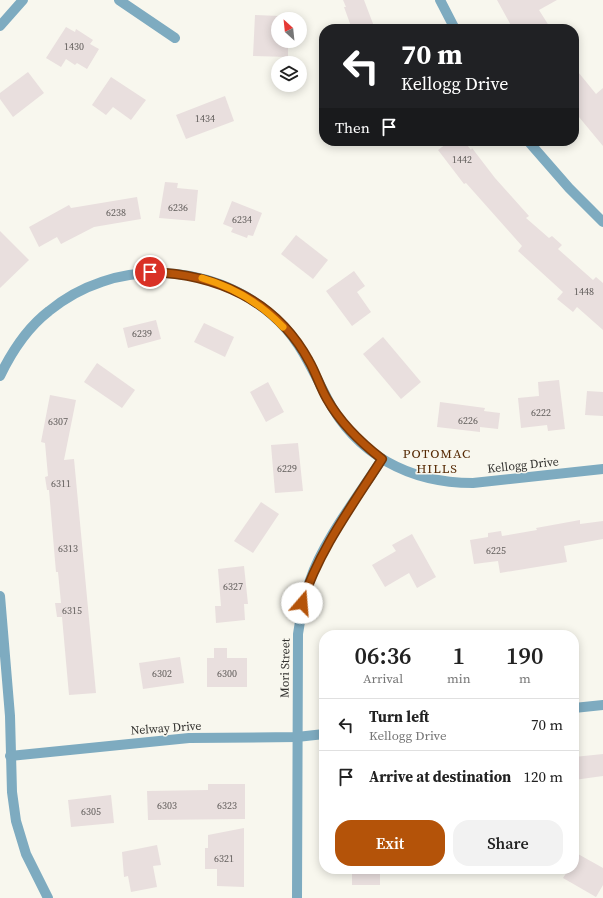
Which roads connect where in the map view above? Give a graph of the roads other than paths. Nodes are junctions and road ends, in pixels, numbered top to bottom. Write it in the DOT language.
graph roads {
  1 [pos="23,0"];
  2 [pos="119,0"];
  3 [pos="440,0"];
  4 [pos="452,24"];
  5 [pos="0,26"];
  6 [pos="175,38"];
  7 [pos="532,146"];
  8 [pos="603,222"];
  9 [pos="0,376"];
  10 [pos="382,459"];
  11 [pos="603,469"];
  12 [pos="0,596"];
  13 [pos="603,705"];
  14 [pos="579,707"];
  15 [pos="319,735"];
  16 [pos="297,737"];
  17 [pos="10,756"];
  18 [pos="48,898"];
  19 [pos="298,898"];
  1 -- 5 [label="street"];
  2 -- 6 [label="street"];
  3 -- 4 [label="street"];
  7 -- 8 [label="street"];
  9 -- 10 [label="street, Kellogg Drive"];
  10 -- 11 [label="street, Kellogg Drive"];
  10 -- 16 [label="street, Mori Street"];
  12 -- 17 [label="street"];
  13 -- 14 [label="street"];
  15 -- 16 [label="street, Nelway Drive"];
  16 -- 17 [label="street, Nelway Drive"];
  16 -- 19 [label="street, Mori Street"];
  17 -- 18 [label="street"];
}
